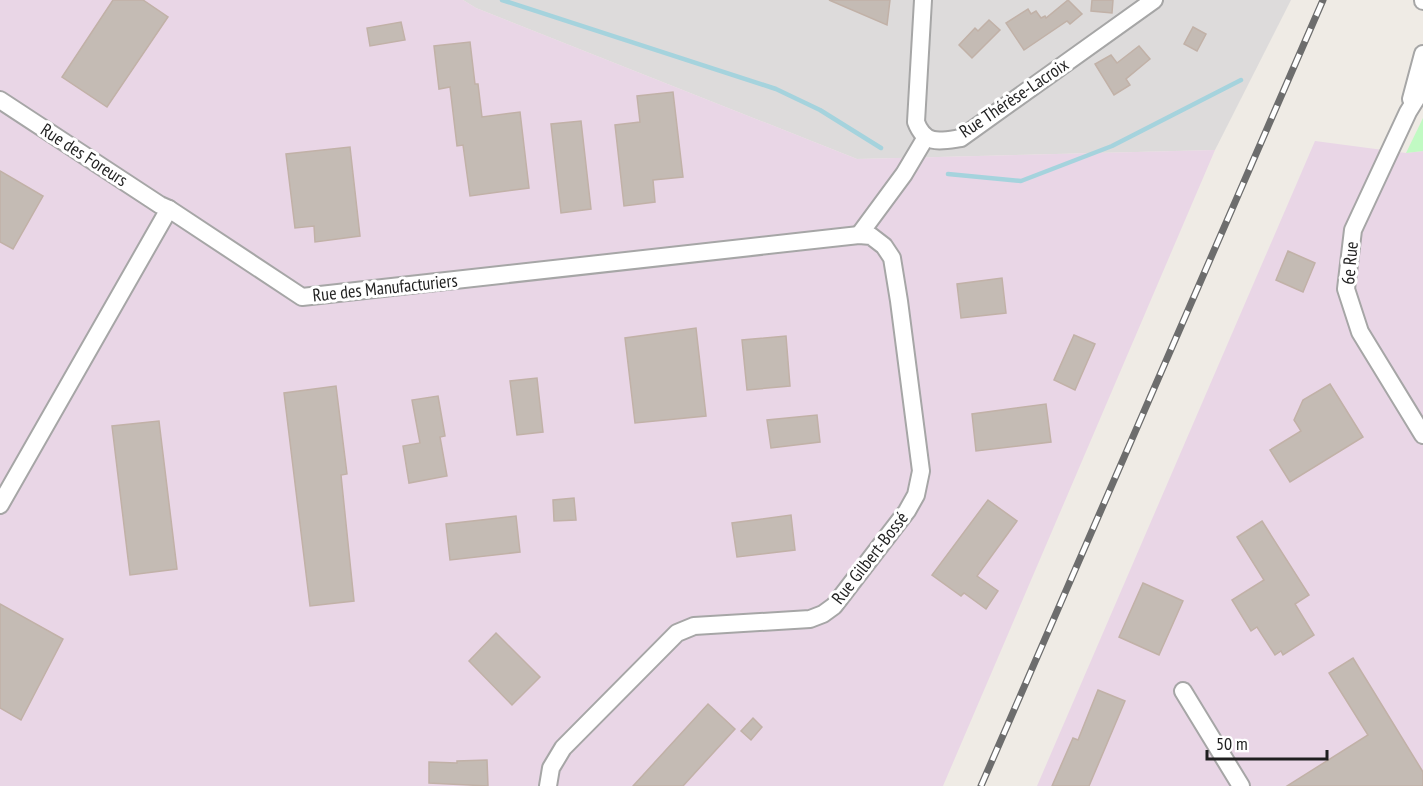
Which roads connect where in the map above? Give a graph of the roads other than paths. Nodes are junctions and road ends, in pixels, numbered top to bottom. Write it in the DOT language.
graph roads {
  1 [pos="924,0"];
  2 [pos="1154,0"];
  3 [pos="1423,54"];
  4 [pos="1423,88"];
  5 [pos="0,100"];
  6 [pos="1408,112"];
  7 [pos="926,137"];
  8 [pos="169,209"];
  9 [pos="859,235"];
  10 [pos="1423,435"];
  11 [pos="0,505"];
  12 [pos="1184,691"];
  13 [pos="548,786"];
  14 [pos="1241,786"];
  1 -- 7 [label="street"];
  2 -- 7 [label="street, Rue Thérèse-Lacroix"];
  3 -- 6 [label="street"];
  4 -- 6 [label="street, 6e Rue"];
  5 -- 8 [label="street, Rue des Foreurs"];
  6 -- 10 [label="street, 6e Rue"];
  7 -- 9 [label="street"];
  8 -- 9 [label="street, Rue des Manufacturiers"];
  8 -- 11 [label="street"];
  9 -- 13 [label="street, Rue Gilbert-Bossé"];
  12 -- 14 [label="street"];
}
